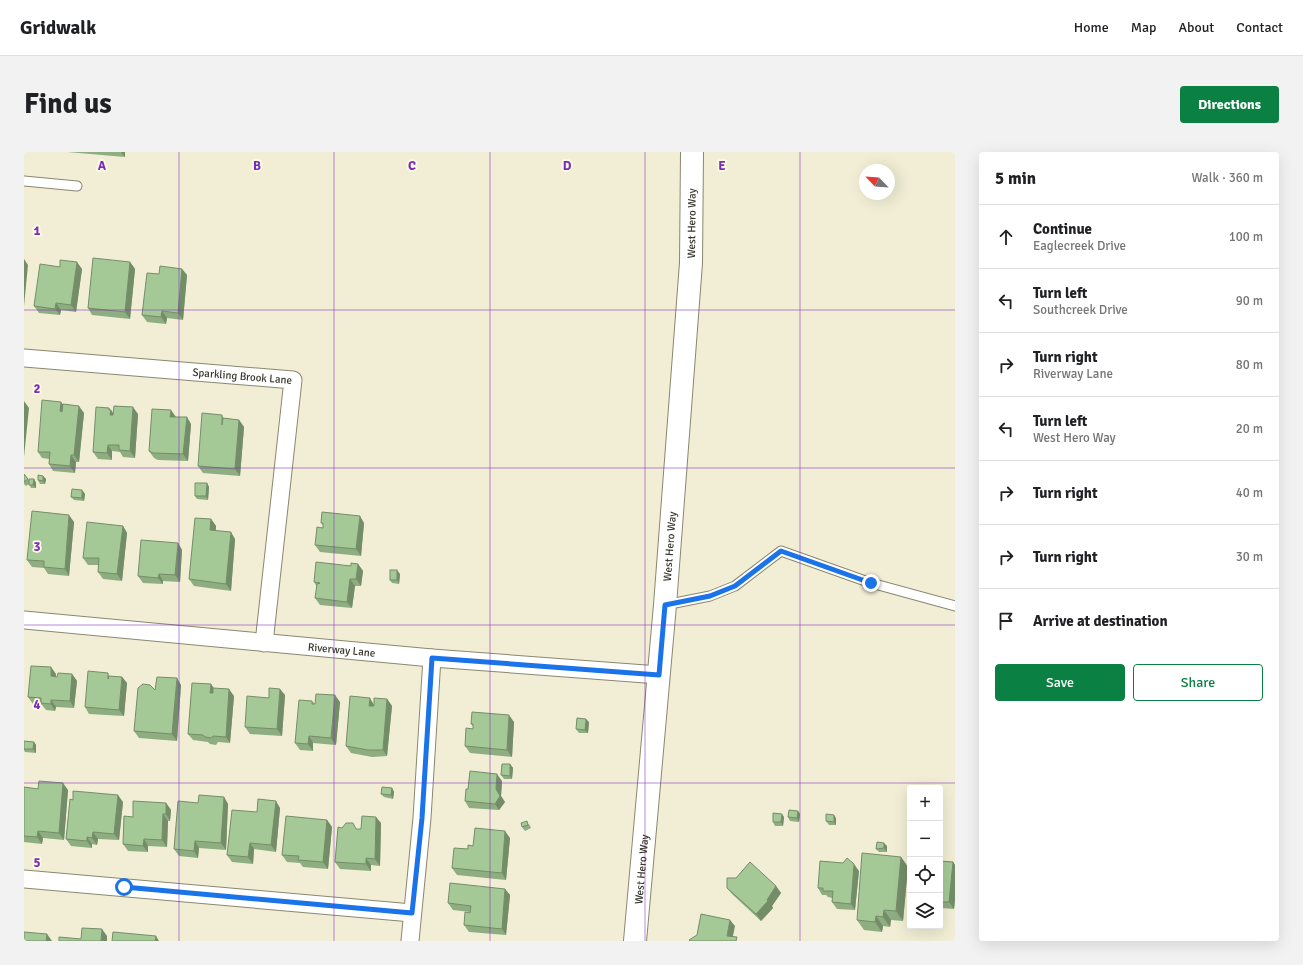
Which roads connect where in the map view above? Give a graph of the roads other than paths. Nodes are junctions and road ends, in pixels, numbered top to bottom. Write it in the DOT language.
graph roads {
  1 [pos="692,152"];
  2 [pos="24,181"];
  3 [pos="77,186"];
  4 [pos="24,358"];
  5 [pos="665,605"];
  6 [pos="955,606"];
  7 [pos="24,620"];
  8 [pos="264,643"];
  9 [pos="432,658"];
  10 [pos="659,675"];
  11 [pos="24,879"];
  12 [pos="412,913"];
  13 [pos="410,941"];
  14 [pos="635,941"];
  1 -- 5 [label="main road, West Hero Way"];
  2 -- 3 [label="lane"];
  4 -- 8 [label="street, Sparkling Brook Lane"];
  5 -- 6 [label="lane"];
  5 -- 10 [label="main road, West Hero Way"];
  7 -- 8 [label="street, Riverway Lane"];
  8 -- 9 [label="street, Riverway Lane"];
  9 -- 10 [label="street, Riverway Lane"];
  9 -- 12 [label="street"];
  10 -- 14 [label="main road, West Hero Way"];
  11 -- 12 [label="street"];
  12 -- 13 [label="street"];
}
